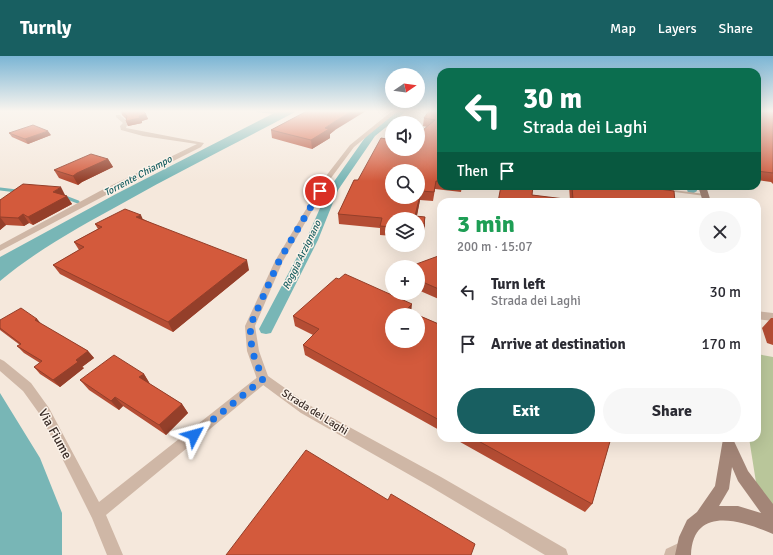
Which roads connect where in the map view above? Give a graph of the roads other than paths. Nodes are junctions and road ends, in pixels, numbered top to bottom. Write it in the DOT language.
graph roads {
  1 [pos="145,134"];
  2 [pos="367,134"];
  3 [pos="661,190"];
  4 [pos="701,198"];
  5 [pos="0,248"];
  6 [pos="761,316"];
  7 [pos="773,317"];
  8 [pos="0,364"];
  9 [pos="263,379"];
  10 [pos="728,442"];
  11 [pos="728,442"];
  12 [pos="98,513"];
  13 [pos="773,517"];
  14 [pos="702,518"];
  15 [pos="773,526"];
  16 [pos="679,553"];
  17 [pos="115,555"];
  18 [pos="560,555"];
  1 -- 5 [label="street"];
  2 -- 9 [label="street"];
  3 -- 4 [label="lane"];
  6 -- 7 [label="street"];
  8 -- 12 [label="street, Via Fiume"];
  9 -- 12 [label="street"];
  9 -- 18 [label="street, Strada dei Laghi"];
  10 -- 13 [label="main road"];
  11 -- 14 [label="main road"];
  12 -- 17 [label="street, Via Fiume"];
  14 -- 15 [label="main road"];
  14 -- 16 [label="main road"];
}
